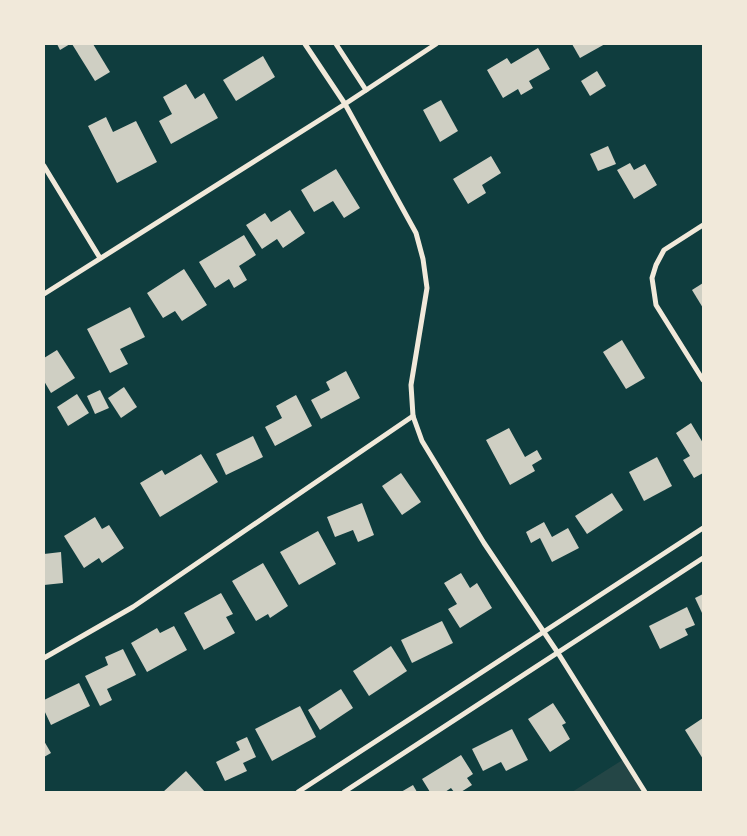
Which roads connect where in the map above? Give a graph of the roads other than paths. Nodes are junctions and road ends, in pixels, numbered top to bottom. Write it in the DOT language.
graph roads {
  1 [pos="306,44"];
  2 [pos="336,44"];
  3 [pos="436,44"];
  4 [pos="366,90"];
  5 [pos="345,104"];
  6 [pos="44,166"];
  7 [pos="703,225"];
  8 [pos="100,258"];
  9 [pos="44,294"];
  10 [pos="703,380"];
  11 [pos="413,416"];
  12 [pos="703,528"];
  13 [pos="703,558"];
  14 [pos="544,632"];
  15 [pos="558,653"];
  16 [pos="44,658"];
  17 [pos="298,792"];
  18 [pos="344,792"];
  19 [pos="645,792"];
  1 -- 5 [label="street"];
  2 -- 4 [label="street"];
  3 -- 4 [label="street"];
  4 -- 5 [label="street"];
  5 -- 8 [label="street"];
  5 -- 11 [label="street"];
  6 -- 8 [label="street"];
  7 -- 10 [label="street"];
  8 -- 9 [label="street"];
  11 -- 14 [label="street"];
  11 -- 16 [label="street"];
  12 -- 14 [label="street"];
  13 -- 15 [label="street"];
  14 -- 15 [label="street"];
  14 -- 17 [label="street"];
  15 -- 18 [label="street"];
  15 -- 19 [label="street"];
}
